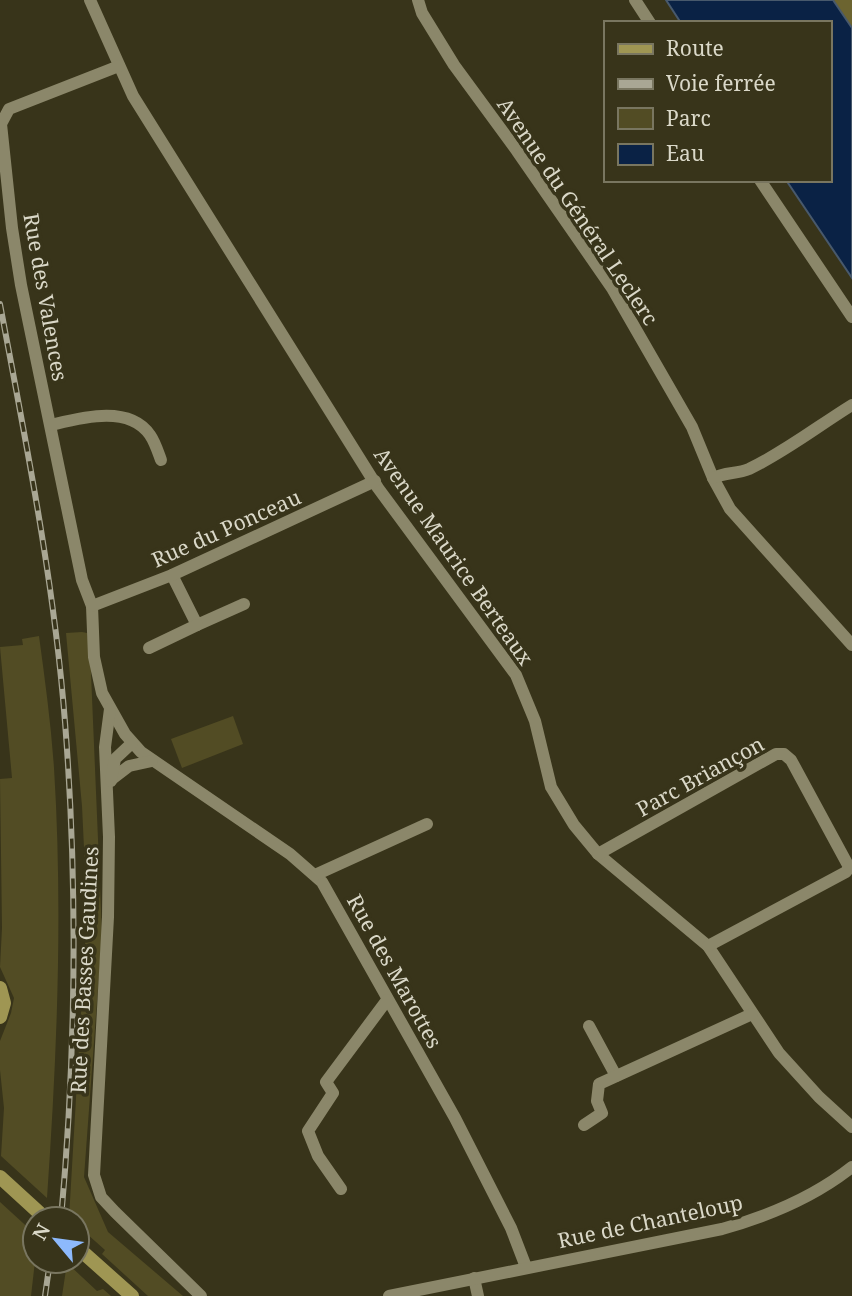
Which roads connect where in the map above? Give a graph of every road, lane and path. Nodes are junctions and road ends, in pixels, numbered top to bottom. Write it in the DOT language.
graph roads {
  1 [pos="90,0"];
  2 [pos="418,0"];
  3 [pos="635,0"];
  4 [pos="648,21"];
  5 [pos="119,66"];
  6 [pos="761,182"];
  7 [pos="852,317"];
  8 [pos="852,405"];
  9 [pos="51,425"];
  10 [pos="161,460"];
  11 [pos="713,478"];
  12 [pos="374,481"];
  13 [pos="172,575"];
  14 [pos="244,604"];
  15 [pos="92,606"];
  16 [pos="197,625"];
  17 [pos="852,645"];
  18 [pos="149,648"];
  19 [pos="110,709"];
  20 [pos="129,738"];
  21 [pos="106,747"];
  22 [pos="152,761"];
  23 [pos="110,785"];
  24 [pos="427,824"];
  25 [pos="598,854"];
  26 [pos="315,875"];
  27 [pos="708,946"];
  28 [pos="0,988"];
  29 [pos="387,1000"];
  30 [pos="752,1014"];
  31 [pos="0,1017"];
  32 [pos="589,1026"];
  33 [pos="616,1076"];
  34 [pos="584,1125"];
  35 [pos="852,1127"];
  36 [pos="852,1167"];
  37 [pos="0,1177"];
  38 [pos="0,1189"];
  39 [pos="341,1189"];
  40 [pos="31,1205"];
  41 [pos="21,1209"];
  42 [pos="91,1264"];
  43 [pos="526,1267"];
  44 [pos="91,1268"];
  45 [pos="99,1273"];
  46 [pos="474,1278"];
  47 [pos="119,1296"];
  48 [pos="132,1296"];
  49 [pos="201,1296"];
  50 [pos="389,1296"];
  51 [pos="478,1296"];
  1 -- 5 [label="street, Avenue Maurice Berteaux"];
  2 -- 11 [label="street, Avenue du Général Leclerc"];
  3 -- 4 [label="street"];
  5 -- 9 [label="street, Rue des Valences"];
  5 -- 12 [label="street, Avenue Maurice Berteaux"];
  6 -- 7 [label="street"];
  8 -- 11 [label="street"];
  9 -- 10 [label="street"];
  9 -- 15 [label="street, Rue des Valences"];
  11 -- 17 [label="street, Avenue du Général Leclerc"];
  12 -- 13 [label="street, Rue du Ponceau"];
  12 -- 25 [label="street, Avenue Maurice Berteaux"];
  13 -- 15 [label="street, Rue du Ponceau"];
  13 -- 16 [label="street"];
  14 -- 16 [label="street"];
  15 -- 19 [label="street, Rue des Basses Gaudines"];
  16 -- 18 [label="street"];
  19 -- 20 [label="street, Rue des Marottes"];
  19 -- 21 [label="street, Rue des Basses Gaudines"];
  20 -- 21 [label="street"];
  20 -- 22 [label="street, Rue des Marottes"];
  20 -- 23 [label="street"];
  21 -- 23 [label="street, Rue des Basses Gaudines"];
  22 -- 23 [label="street"];
  22 -- 26 [label="street, Rue des Marottes"];
  23 -- 49 [label="street, Rue des Basses Gaudines"];
  24 -- 26 [label="street"];
  25 -- 27 [label="street, Avenue Maurice Berteaux"];
  25 -- 27 [label="street, Parc Briançon"];
  26 -- 29 [label="street, Rue des Marottes"];
  27 -- 30 [label="street, Avenue Maurice Berteaux"];
  28 -- 31 [label="main road"];
  29 -- 39 [label="street"];
  29 -- 43 [label="street, Rue des Marottes"];
  30 -- 33 [label="street"];
  30 -- 35 [label="street, Avenue Maurice Berteaux"];
  32 -- 33 [label="street"];
  33 -- 34 [label="street"];
  36 -- 43 [label="street, Rue de Chanteloup"];
  37 -- 40 [label="main road"];
  38 -- 41 [label="main road"];
  42 -- 45 [label="main road"];
  43 -- 46 [label="street"];
  44 -- 45 [label="main road"];
  45 -- 47 [label="main road"];
  45 -- 48 [label="main road"];
  46 -- 50 [label="street"];
  46 -- 51 [label="street"];
}
